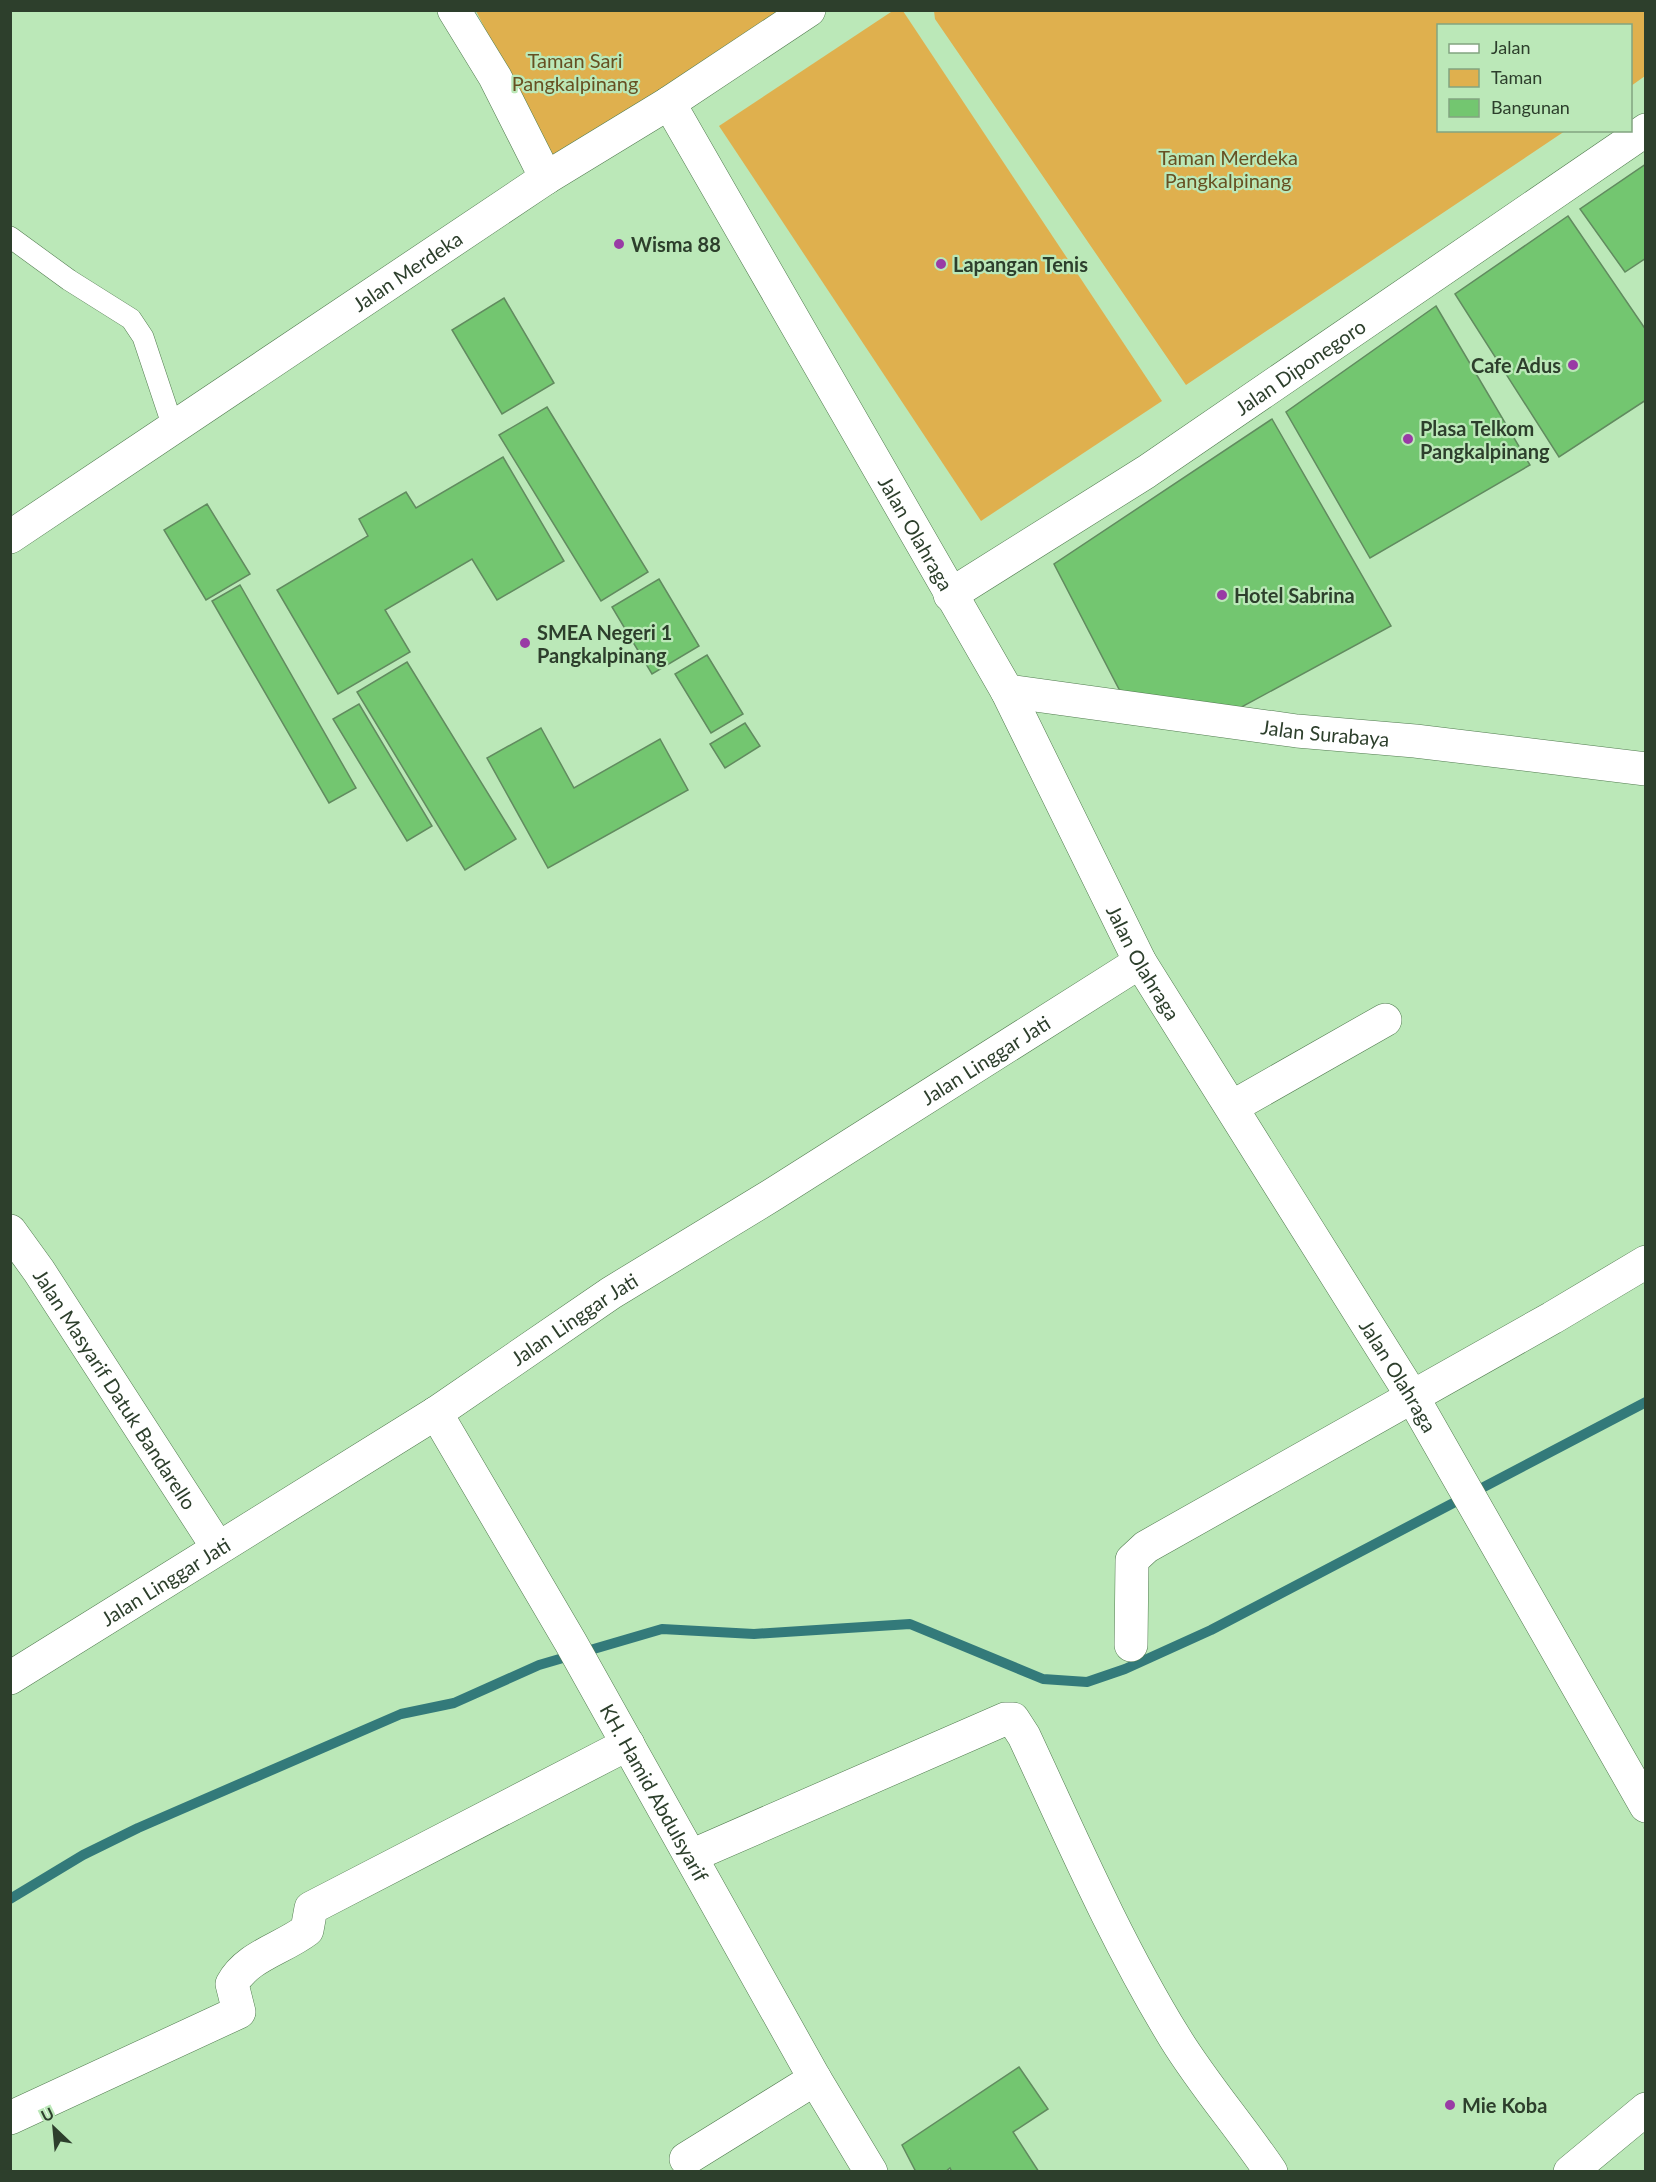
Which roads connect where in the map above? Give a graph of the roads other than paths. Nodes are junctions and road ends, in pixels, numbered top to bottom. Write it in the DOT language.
graph roads {
  1 [pos="454,10"];
  2 [pos="809,10"];
  3 [pos="669,103"];
  4 [pos="1646,130"];
  5 [pos="546,178"];
  6 [pos="10,237"];
  7 [pos="173,427"];
  8 [pos="10,537"];
  9 [pos="950,596"];
  10 [pos="1007,691"];
  11 [pos="1646,769"];
  12 [pos="1140,962"];
  13 [pos="1385,1020"];
  14 [pos="1232,1107"];
  15 [pos="10,1232"];
  16 [pos="1646,1262"];
  17 [pos="1412,1395"];
  18 [pos="436,1413"];
  19 [pos="218,1548"];
  20 [pos="1131,1645"];
  21 [pos="10,1678"];
  22 [pos="628,1744"];
  23 [pos="1646,1806"];
  24 [pos="691,1856"];
  25 [pos="815,2079"];
  26 [pos="1646,2109"];
  27 [pos="10,2118"];
  28 [pos="686,2159"];
  29 [pos="871,2172"];
  30 [pos="1271,2172"];
  31 [pos="1570,2172"];
  1 -- 5 [label="street"];
  2 -- 3 [label="street, Jalan Merdeka"];
  3 -- 5 [label="street, Jalan Merdeka"];
  3 -- 9 [label="street, Jalan Olahraga"];
  4 -- 9 [label="street, Jalan Diponegoro"];
  5 -- 7 [label="street, Jalan Merdeka"];
  6 -- 7 [label="lane"];
  7 -- 8 [label="street, Jalan Merdeka"];
  9 -- 10 [label="street, Jalan Olahraga"];
  10 -- 11 [label="street, Jalan Surabaya"];
  10 -- 12 [label="street, Jalan Olahraga"];
  12 -- 14 [label="street, Jalan Olahraga"];
  12 -- 18 [label="street, Jalan Linggar Jati"];
  13 -- 14 [label="street"];
  14 -- 17 [label="street, Jalan Olahraga"];
  15 -- 19 [label="street, Jalan Masyarif Datuk Bandarello"];
  16 -- 17 [label="street"];
  17 -- 20 [label="street"];
  17 -- 23 [label="street, Jalan Olahraga"];
  18 -- 19 [label="street, Jalan Linggar Jati"];
  18 -- 22 [label="street, KH. Hamid Abdulsyarif"];
  19 -- 21 [label="street, Jalan Linggar Jati"];
  22 -- 24 [label="street, KH. Hamid Abdulsyarif"];
  22 -- 27 [label="street"];
  24 -- 25 [label="street, KH. Hamid Abdulsyarif"];
  24 -- 30 [label="street"];
  25 -- 28 [label="street"];
  25 -- 29 [label="street, KH. Hamid Abdulsyarif"];
  26 -- 31 [label="street"];
}
